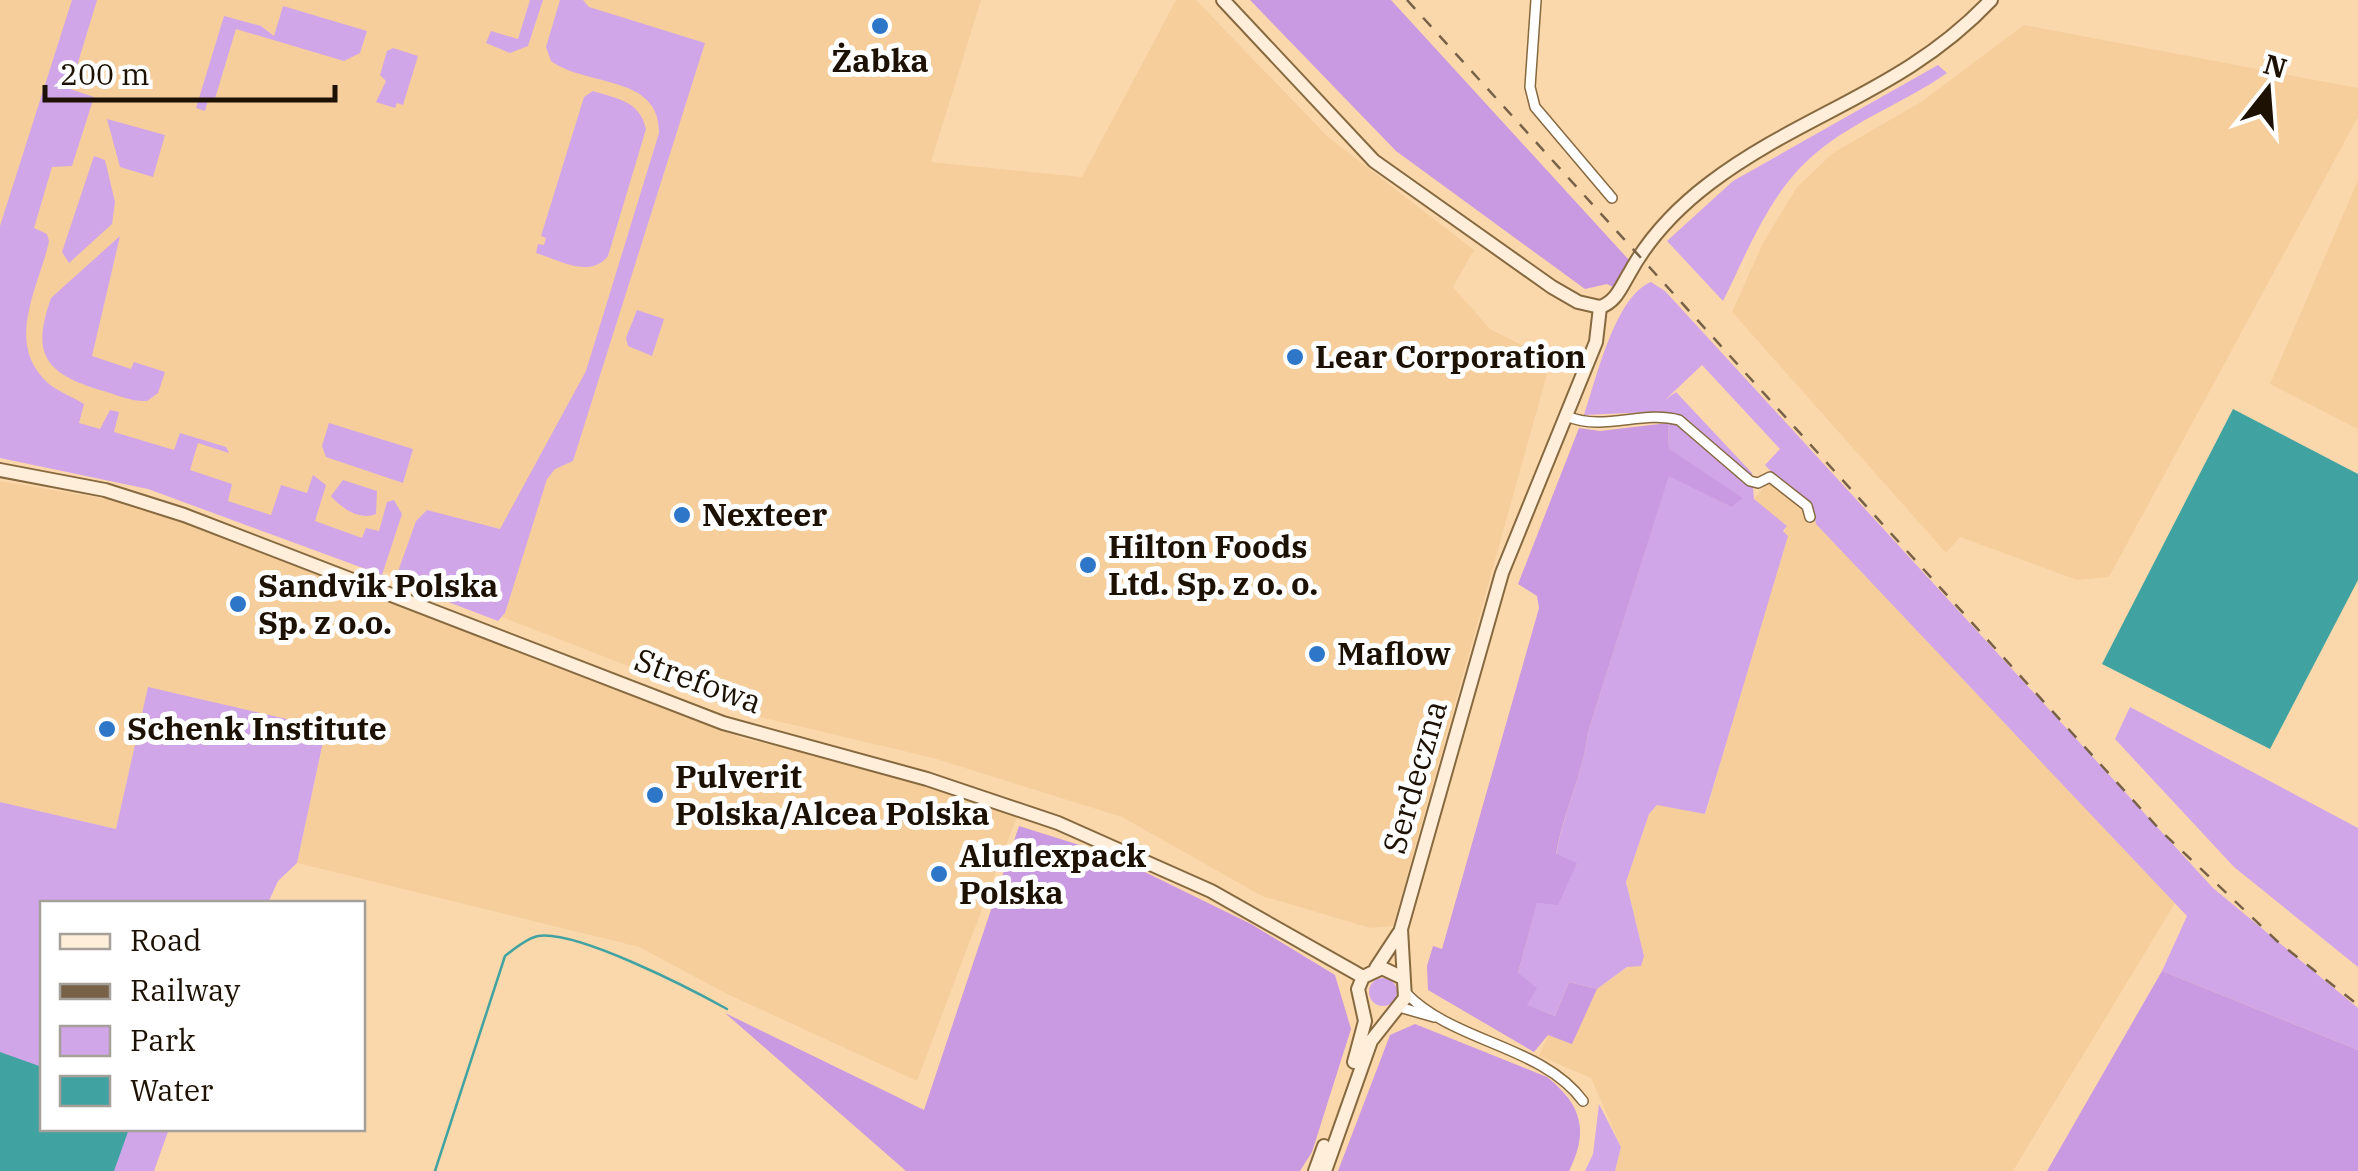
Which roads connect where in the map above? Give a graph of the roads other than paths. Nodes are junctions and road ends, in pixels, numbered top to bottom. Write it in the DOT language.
graph roads {
  1 [pos="1224,0"];
  2 [pos="1536,0"];
  3 [pos="1991,0"];
  4 [pos="1612,198"];
  5 [pos="1600,307"];
  6 [pos="1566,416"];
  7 [pos="0,470"];
  8 [pos="1810,516"];
  9 [pos="1401,929"];
  10 [pos="1376,968"];
  11 [pos="1363,977"];
  12 [pos="1401,977"];
  13 [pos="1406,992"];
  14 [pos="1364,1007"];
  15 [pos="1394,1010"];
  16 [pos="1434,1016"];
  17 [pos="1582,1101"];
  18 [pos="1315,1171"];
  19 [pos="1325,1171"];
  1 -- 5 [label="street"];
  2 -- 4 [label="street"];
  3 -- 5 [label="street, Serdeczna"];
  5 -- 6 [label="street, Serdeczna"];
  6 -- 8 [label="street"];
  6 -- 9 [label="street, Serdeczna"];
  7 -- 11 [label="street, Strefowa"];
  9 -- 10 [label="street, Serdeczna"];
  9 -- 12 [label="street, Serdeczna"];
  10 -- 11 [label="street"];
  10 -- 12 [label="street"];
  11 -- 14 [label="street"];
  12 -- 13 [label="street"];
  13 -- 15 [label="street"];
  13 -- 16 [label="street"];
  14 -- 15 [label="street"];
  14 -- 18 [label="street"];
  15 -- 16 [label="street"];
  15 -- 19 [label="street"];
  16 -- 17 [label="street"];
}
